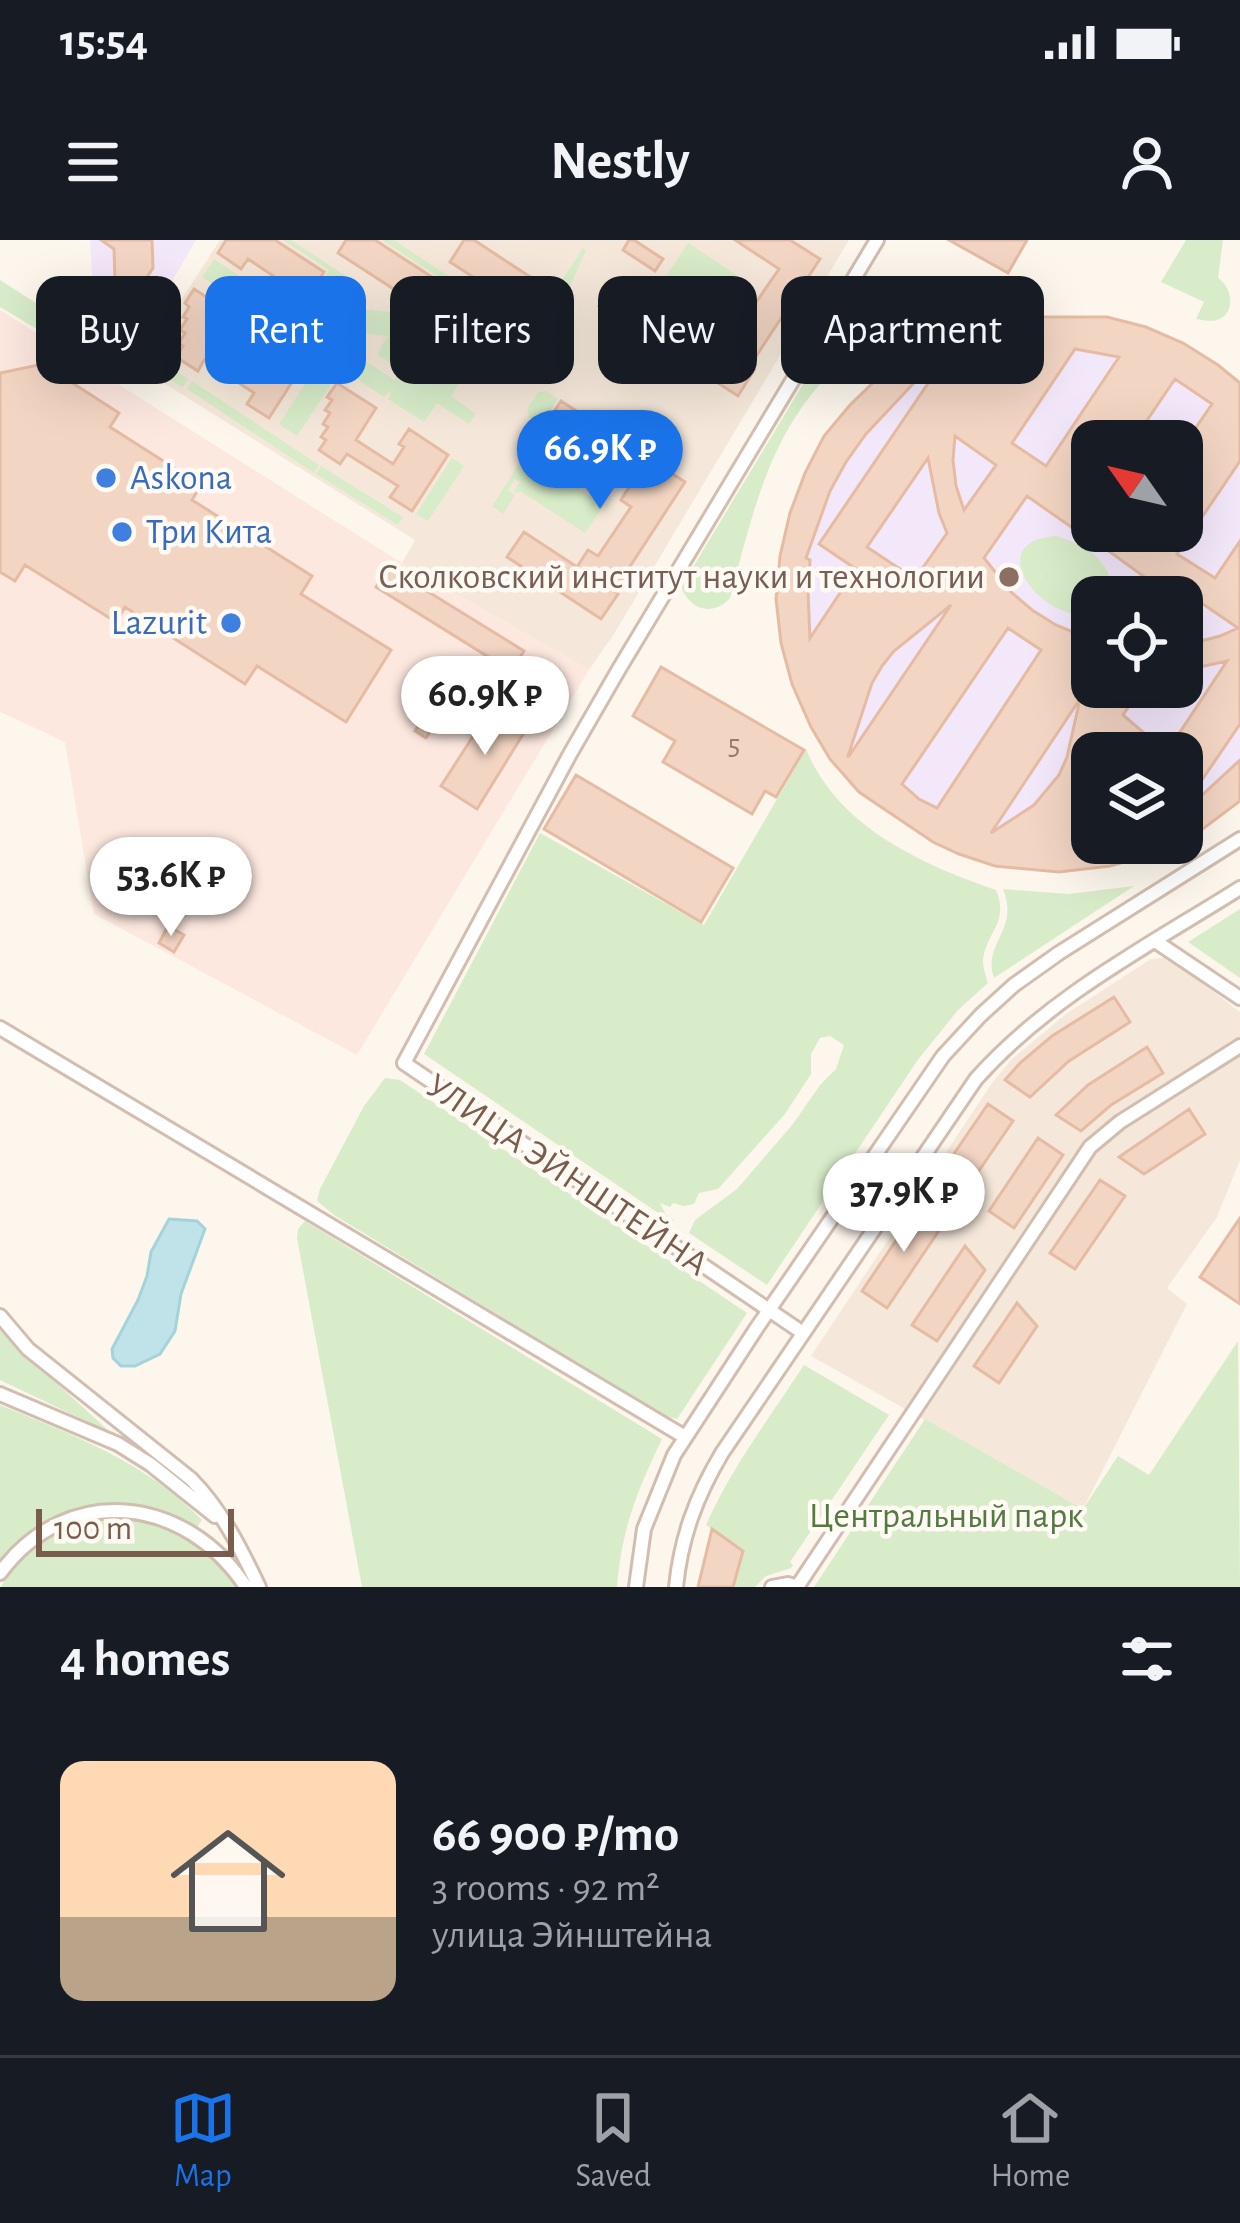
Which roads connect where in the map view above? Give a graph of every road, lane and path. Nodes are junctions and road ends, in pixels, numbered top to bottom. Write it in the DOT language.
graph roads {
  1 [pos="877,240"];
  2 [pos="1240,839"];
  3 [pos="1240,888"];
  4 [pos="1155,941"];
  5 [pos="1240,998"];
  6 [pos="0,1028"];
  7 [pos="1240,1046"];
  8 [pos="769,1311"];
  9 [pos="0,1316"];
  10 [pos="803,1333"];
  11 [pos="0,1394"];
  12 [pos="685,1437"];
  13 [pos="225,1524"];
  14 [pos="0,1573"];
  15 [pos="246,1587"];
  16 [pos="260,1587"];
  17 [pos="636,1587"];
  18 [pos="676,1587"];
  19 [pos="772,1587"];
  20 [pos="797,1587"];
  1 -- 8 [label="street, УЛИЦА ЭЙНШТЕЙНА"];
  2 -- 8 [label="street"];
  3 -- 4 [label="street"];
  4 -- 5 [label="street"];
  4 -- 10 [label="street"];
  6 -- 12 [label="street"];
  7 -- 20 [label="street"];
  8 -- 10 [label="street, УЛИЦА ЭЙНШТЕЙНА"];
  8 -- 12 [label="street"];
  9 -- 13 [label="street"];
  10 -- 18 [label="street"];
  11 -- 13 [label="street"];
  12 -- 17 [label="street"];
  13 -- 16 [label="street"];
  14 -- 15 [label="street"];
  19 -- 20 [label="street"];
}
